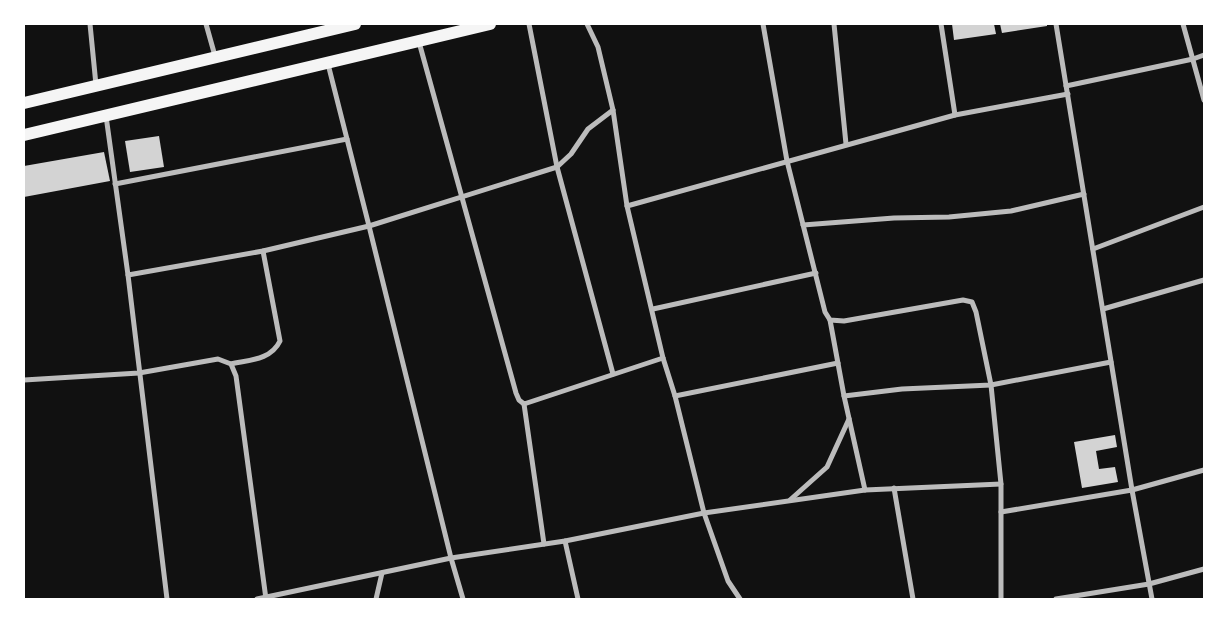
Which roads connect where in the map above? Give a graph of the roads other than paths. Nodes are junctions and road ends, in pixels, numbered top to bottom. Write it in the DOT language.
graph roads {
  1 [pos="90,24"];
  2 [pos="206,24"];
  3 [pos="355,24"];
  4 [pos="490,24"];
  5 [pos="529,24"];
  6 [pos="587,24"];
  7 [pos="763,24"];
  8 [pos="834,24"];
  9 [pos="941,24"];
  10 [pos="1056,24"];
  11 [pos="1183,24"];
  12 [pos="418,41"];
  13 [pos="1204,55"];
  14 [pos="215,57"];
  15 [pos="1193,59"];
  16 [pos="327,63"];
  17 [pos="96,85"];
  18 [pos="1066,86"];
  19 [pos="1068,94"];
  20 [pos="1204,100"];
  21 [pos="24,102"];
  22 [pos="613,110"];
  23 [pos="106,115"];
  24 [pos="955,115"];
  25 [pos="24,135"];
  26 [pos="347,139"];
  27 [pos="846,144"];
  28 [pos="786,161"];
  29 [pos="557,168"];
  30 [pos="116,184"];
  31 [pos="1084,194"];
  32 [pos="462,197"];
  33 [pos="627,206"];
  34 [pos="1204,207"];
  35 [pos="803,225"];
  36 [pos="369,226"];
  37 [pos="1093,249"];
  38 [pos="263,251"];
  39 [pos="816,273"];
  40 [pos="128,275"];
  41 [pos="1204,280"];
  42 [pos="653,309"];
  43 [pos="1103,309"];
  44 [pos="830,320"];
  45 [pos="663,358"];
  46 [pos="1112,362"];
  47 [pos="231,364"];
  48 [pos="838,364"];
  49 [pos="139,373"];
  50 [pos="613,374"];
  51 [pos="24,380"];
  52 [pos="991,385"];
  53 [pos="675,396"];
  54 [pos="844,396"];
  55 [pos="524,404"];
  56 [pos="849,419"];
  57 [pos="1204,470"];
  58 [pos="1001,484"];
  59 [pos="894,488"];
  60 [pos="865,490"];
  61 [pos="1132,490"];
  62 [pos="790,501"];
  63 [pos="1001,512"];
  64 [pos="704,513"];
  65 [pos="565,541"];
  66 [pos="544,544"];
  67 [pos="451,558"];
  68 [pos="1204,569"];
  69 [pos="382,573"];
  70 [pos="1149,584"];
  71 [pos="265,598"];
  72 [pos="167,599"];
  73 [pos="257,599"];
  74 [pos="376,599"];
  75 [pos="463,599"];
  76 [pos="578,599"];
  77 [pos="740,599"];
  78 [pos="913,599"];
  79 [pos="1001,599"];
  80 [pos="1056,599"];
  81 [pos="1152,599"];
  1 -- 17 [label="street"];
  2 -- 14 [label="street"];
  3 -- 14 [label="main road"];
  4 -- 12 [label="main road"];
  5 -- 29 [label="street"];
  6 -- 22 [label="street"];
  7 -- 28 [label="street"];
  8 -- 27 [label="street"];
  9 -- 24 [label="street"];
  10 -- 18 [label="street"];
  11 -- 15 [label="street"];
  12 -- 16 [label="main road"];
  12 -- 32 [label="street"];
  13 -- 15 [label="street"];
  14 -- 17 [label="main road"];
  15 -- 18 [label="street"];
  15 -- 20 [label="street"];
  16 -- 23 [label="main road"];
  16 -- 26 [label="street"];
  17 -- 21 [label="main road"];
  18 -- 19 [label="street"];
  19 -- 24 [label="street"];
  19 -- 31 [label="street"];
  22 -- 29 [label="street"];
  22 -- 33 [label="street"];
  23 -- 25 [label="main road"];
  23 -- 30 [label="street"];
  24 -- 27 [label="street"];
  26 -- 30 [label="street"];
  26 -- 36 [label="street"];
  27 -- 28 [label="street"];
  28 -- 33 [label="street"];
  28 -- 35 [label="street"];
  29 -- 32 [label="street"];
  29 -- 50 [label="street"];
  30 -- 40 [label="street"];
  31 -- 35 [label="street"];
  31 -- 37 [label="street"];
  32 -- 36 [label="street"];
  32 -- 55 [label="street"];
  33 -- 42 [label="street"];
  34 -- 37 [label="street"];
  35 -- 39 [label="street"];
  36 -- 38 [label="street"];
  36 -- 67 [label="street"];
  37 -- 43 [label="street"];
  38 -- 40 [label="street"];
  38 -- 47 [label="street"];
  39 -- 42 [label="street"];
  39 -- 44 [label="street"];
  40 -- 49 [label="street"];
  41 -- 43 [label="street"];
  42 -- 45 [label="street"];
  43 -- 46 [label="street"];
  44 -- 48 [label="street"];
  44 -- 52 [label="street"];
  45 -- 50 [label="street"];
  45 -- 53 [label="street"];
  46 -- 52 [label="street"];
  46 -- 61 [label="street"];
  47 -- 49 [label="street"];
  47 -- 71 [label="street"];
  48 -- 53 [label="street"];
  48 -- 54 [label="street"];
  49 -- 51 [label="street"];
  49 -- 72 [label="street"];
  50 -- 55 [label="street"];
  52 -- 54 [label="street"];
  52 -- 58 [label="street"];
  53 -- 64 [label="street"];
  54 -- 56 [label="street"];
  55 -- 66 [label="street"];
  56 -- 60 [label="street"];
  56 -- 62 [label="street"];
  57 -- 61 [label="street"];
  58 -- 59 [label="street"];
  58 -- 63 [label="street"];
  59 -- 60 [label="street"];
  59 -- 78 [label="street"];
  60 -- 62 [label="street"];
  61 -- 63 [label="street"];
  61 -- 70 [label="street"];
  62 -- 64 [label="street"];
  63 -- 79 [label="street"];
  64 -- 65 [label="street"];
  64 -- 77 [label="street"];
  65 -- 66 [label="street"];
  65 -- 76 [label="street"];
  66 -- 67 [label="street"];
  67 -- 69 [label="street"];
  67 -- 75 [label="street"];
  68 -- 70 [label="street"];
  69 -- 71 [label="street"];
  69 -- 74 [label="street"];
  70 -- 80 [label="street"];
  70 -- 81 [label="street"];
  71 -- 73 [label="street"];
}
